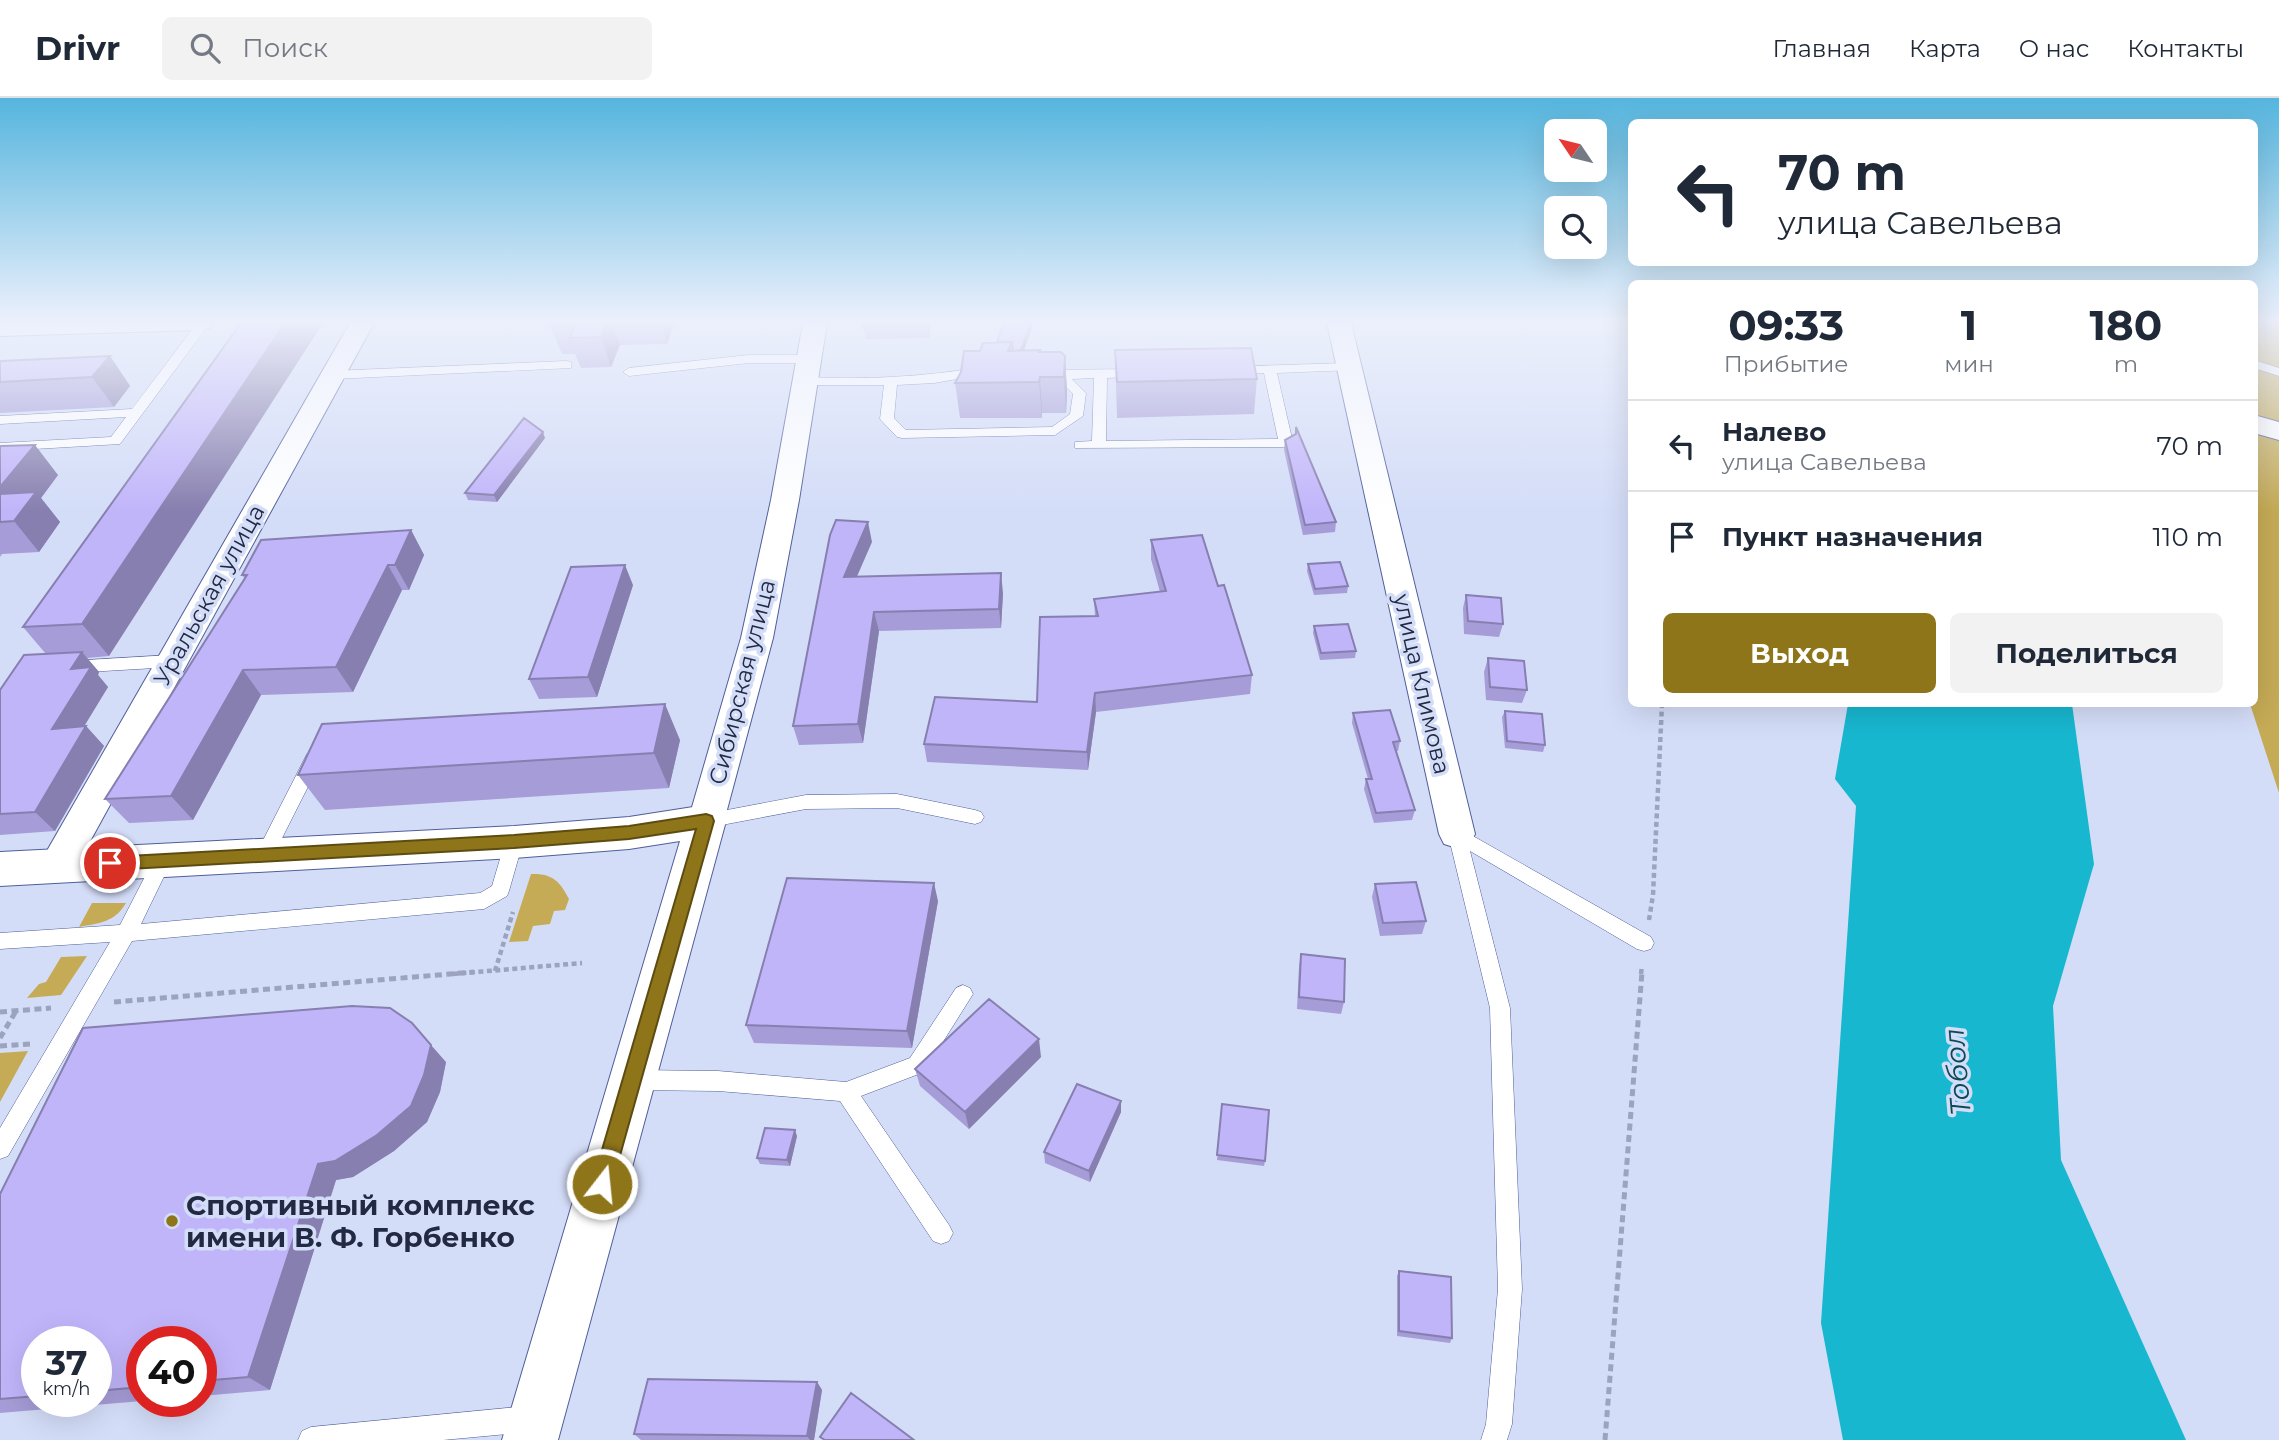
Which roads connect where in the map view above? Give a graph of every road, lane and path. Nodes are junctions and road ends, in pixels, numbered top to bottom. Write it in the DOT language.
graph roads {
  1 [pos="156,386"];
  2 [pos="326,386"];
  3 [pos="804,386"];
  4 [pos="891,386"];
  5 [pos="1072,386"];
  6 [pos="1101,386"];
  7 [pos="1274,386"];
  8 [pos="1352,386"];
  9 [pos="136,413"];
  10 [pos="0,420"];
  11 [pos="2258,425"];
  12 [pos="2279,430"];
  13 [pos="1080,445"];
  14 [pos="1099,445"];
  15 [pos="0,447"];
  16 [pos="172,661"];
  17 [pos="55,668"];
  18 [pos="1662,707"];
  19 [pos="322,741"];
  20 [pos="975,817"];
  21 [pos="706,821"];
  22 [pos="1457,834"];
  23 [pos="514,842"];
  24 [pos="264,856"];
  25 [pos="163,860"];
  26 [pos="57,866"];
  27 [pos="0,869"];
  28 [pos="515,904"];
  29 [pos="126,933"];
  30 [pos="0,941"];
  31 [pos="1644,943"];
  32 [pos="582,963"];
  33 [pos="495,971"];
  34 [pos="963,994"];
  35 [pos="102,1003"];
  36 [pos="60,1007"];
  37 [pos="16,1010"];
  38 [pos="0,1012"];
  39 [pos="0,1038"];
  40 [pos="38,1044"];
  41 [pos="0,1046"];
  42 [pos="632,1080"];
  43 [pos="846,1092"];
  44 [pos="0,1149"];
  45 [pos="941,1233"];
  46 [pos="533,1429"];
  47 [pos="311,1440"];
  48 [pos="1494,1440"];
  49 [pos="1605,1440"];
  1 -- 9 [label="lane"];
  2 -- 16 [label="street, Уральская улица"];
  3 -- 21 [label="street, Сибирская улица"];
  4 -- 5 [label="lane"];
  6 -- 14 [label="lane"];
  7 -- 14 [label="lane"];
  8 -- 22 [label="street, улица Климова"];
  9 -- 10 [label="lane"];
  9 -- 15 [label="lane"];
  11 -- 12 [label="street"];
  13 -- 14 [label="lane"];
  16 -- 17 [label="lane"];
  16 -- 26 [label="street, Уральская улица"];
  18 -- 31 [label="path"];
  19 -- 24 [label="lane"];
  20 -- 21 [label="lane"];
  21 -- 23 [label="street"];
  21 -- 42 [label="street, Сибирская улица"];
  22 -- 31 [label="lane"];
  22 -- 48 [label="lane"];
  23 -- 24 [label="street"];
  23 -- 29 [label="lane"];
  24 -- 25 [label="street"];
  25 -- 26 [label="street"];
  25 -- 29 [label="lane"];
  26 -- 27 [label="street"];
  28 -- 33 [label="path"];
  29 -- 30 [label="lane"];
  29 -- 44 [label="lane"];
  31 -- 49 [label="path"];
  32 -- 33 [label="path"];
  33 -- 35 [label="path"];
  34 -- 43 [label="lane"];
  36 -- 37 [label="path"];
  37 -- 38 [label="path"];
  37 -- 39 [label="path"];
  40 -- 41 [label="path"];
  42 -- 43 [label="lane"];
  42 -- 46 [label="street, Сибирская улица"];
  43 -- 45 [label="lane"];
  46 -- 47 [label="lane"];
}
